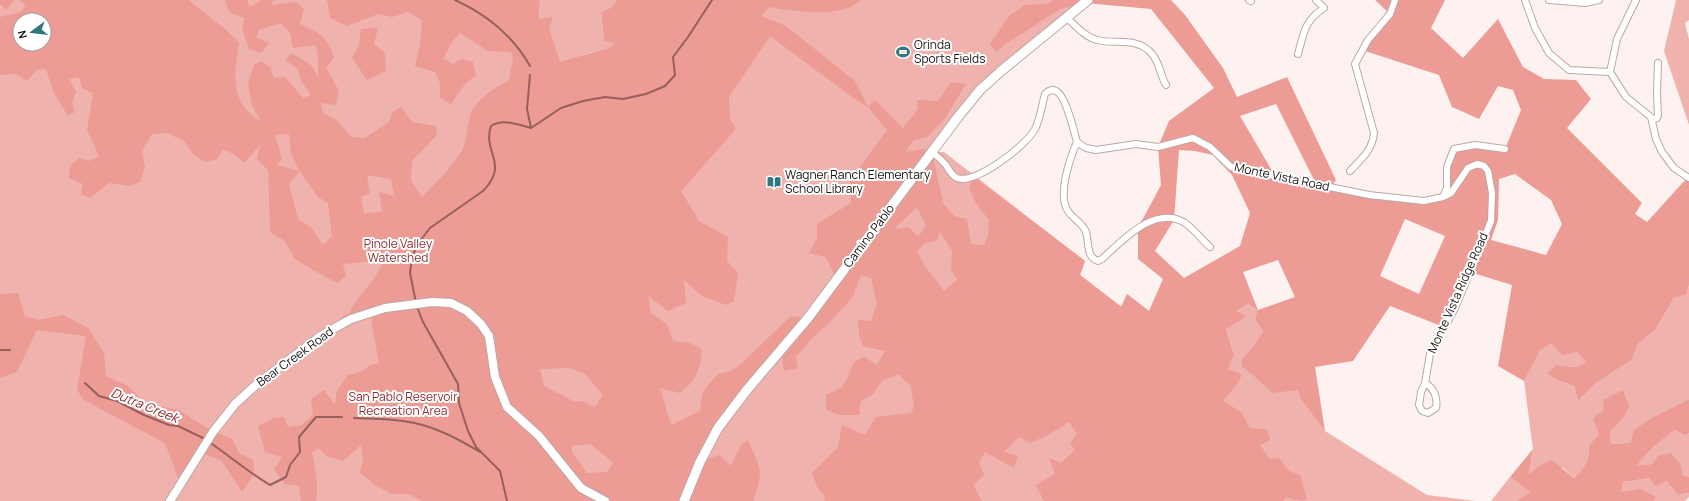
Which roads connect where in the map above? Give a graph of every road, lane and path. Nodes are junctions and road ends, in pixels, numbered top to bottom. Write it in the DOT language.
graph roads {
  1 [pos="1088,0"];
  2 [pos="1316,0"];
  3 [pos="1395,0"];
  4 [pos="1525,0"];
  5 [pos="1549,0"];
  6 [pos="1598,0"];
  7 [pos="1636,0"];
  8 [pos="1067,18"];
  9 [pos="1298,54"];
  10 [pos="1658,63"];
  11 [pos="1610,72"];
  12 [pos="1166,85"];
  13 [pos="1652,120"];
  14 [pos="1077,142"];
  15 [pos="1505,149"];
  16 [pos="932,152"];
  17 [pos="1350,171"];
  18 [pos="1689,178"];
  19 [pos="1443,198"];
  20 [pos="1210,247"];
  21 [pos="1425,383"];
  22 [pos="170,501"];
  23 [pos="605,501"];
  24 [pos="684,501"];
  1 -- 8 [label="main road, Camino Pablo"];
  2 -- 9 [label="street"];
  3 -- 17 [label="street"];
  4 -- 11 [label="street"];
  5 -- 6 [label="street"];
  7 -- 11 [label="street"];
  8 -- 12 [label="street"];
  8 -- 16 [label="main road, Camino Pablo"];
  10 -- 13 [label="street"];
  11 -- 13 [label="street"];
  13 -- 18 [label="street"];
  14 -- 16 [label="street"];
  14 -- 19 [label="street, Monte Vista Road"];
  14 -- 20 [label="street"];
  15 -- 19 [label="street"];
  16 -- 24 [label="main road, Camino Pablo"];
  19 -- 21 [label="street, Monte Vista Ridge Road"];
  21 -- 21 [label="street, Monte Vista Ridge Road"];
  22 -- 23 [label="street, Bear Creek Road"];
}
